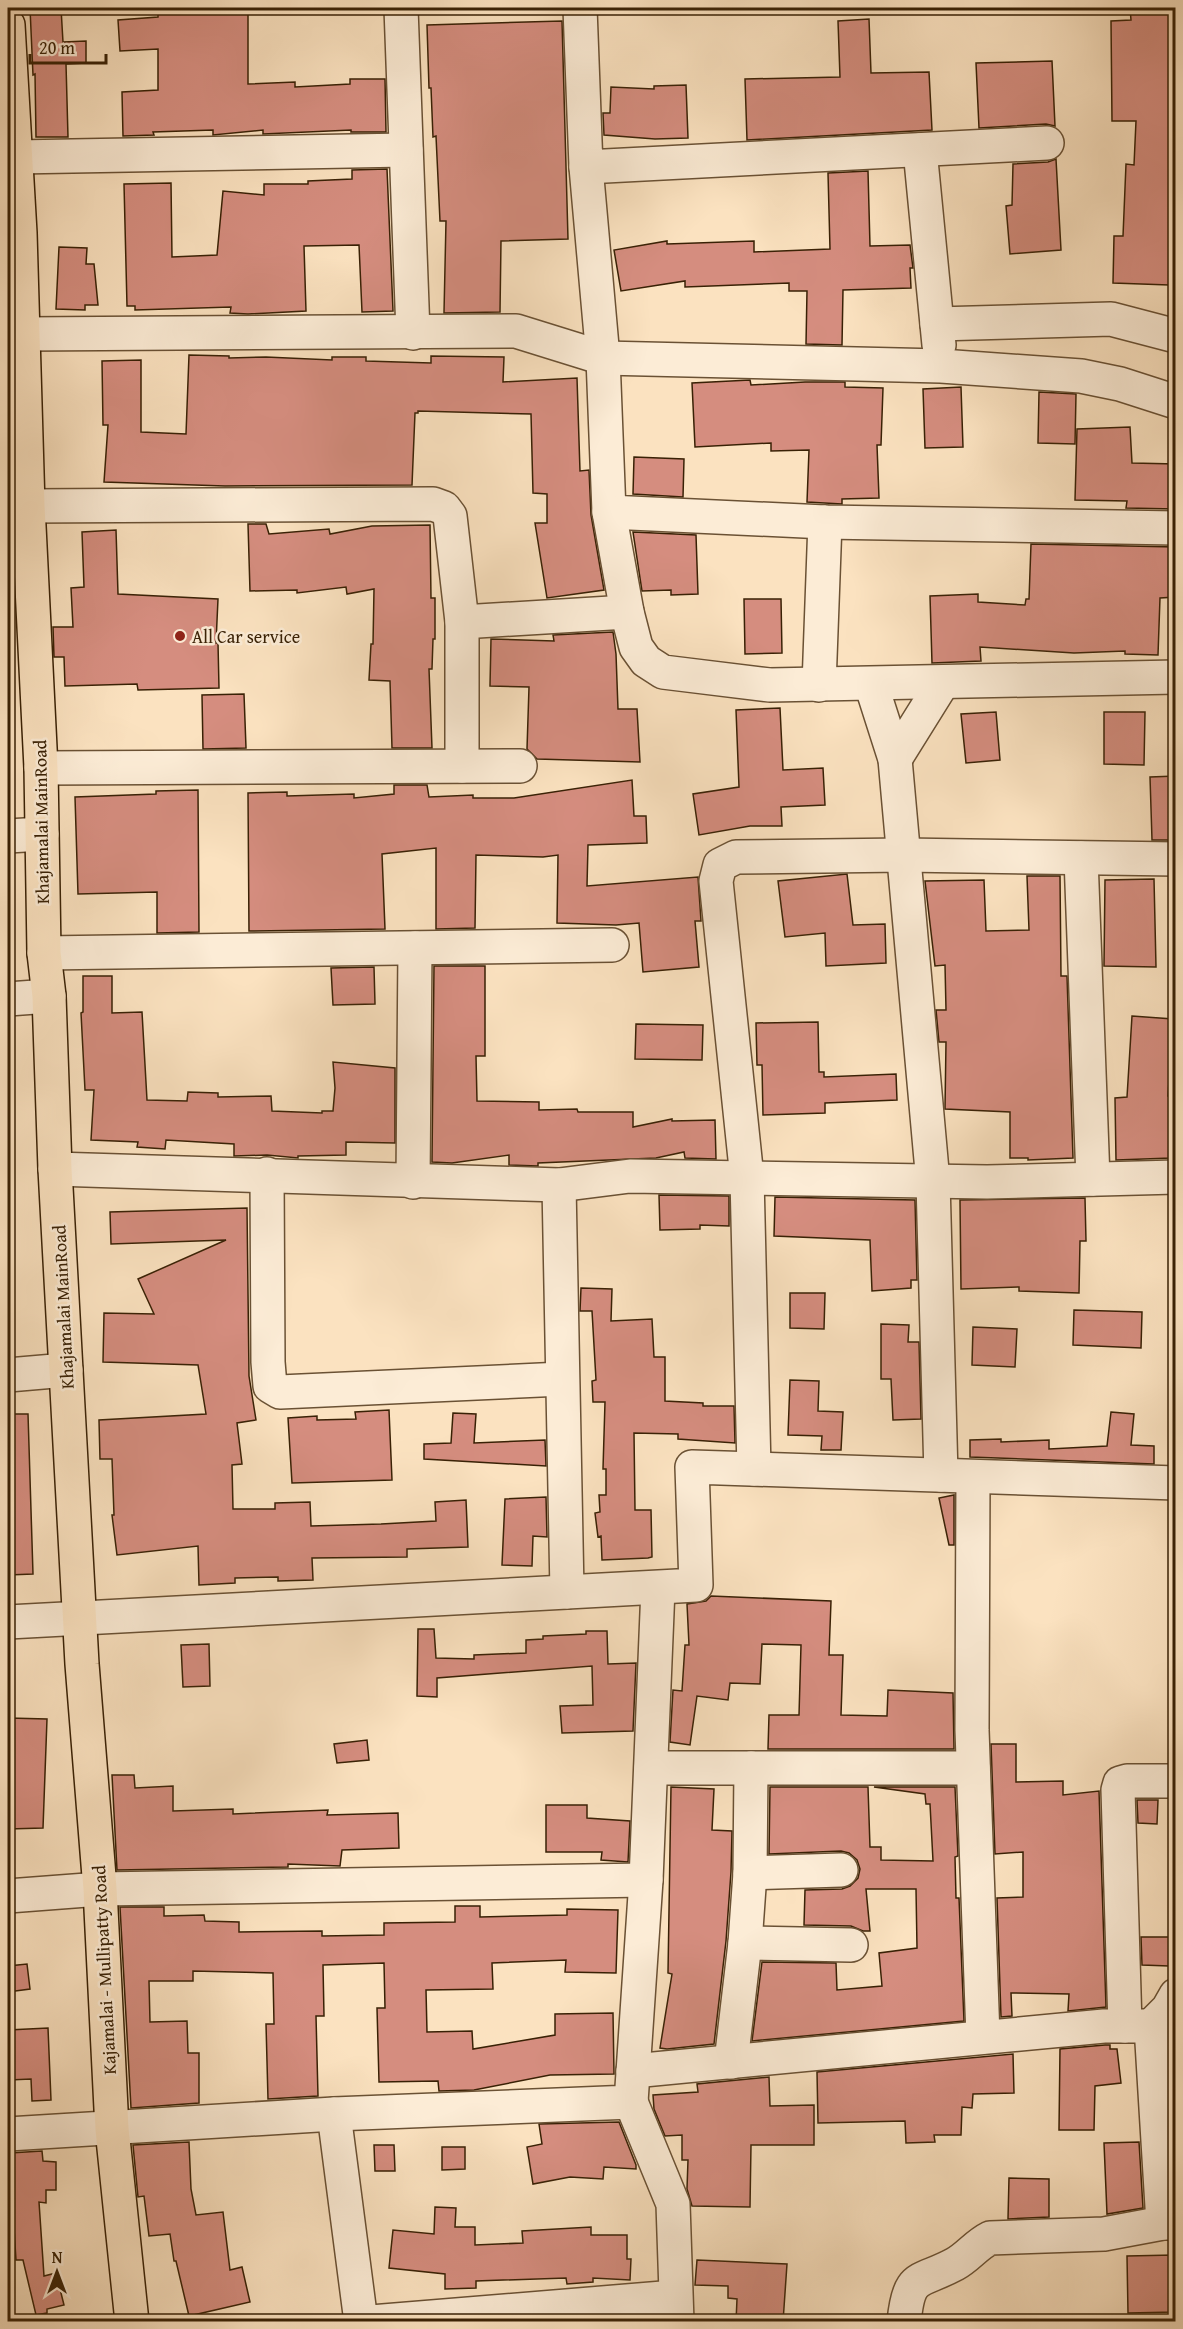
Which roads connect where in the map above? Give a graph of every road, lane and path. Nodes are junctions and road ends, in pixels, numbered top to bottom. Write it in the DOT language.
graph roads {
  1 [pos="401,8"];
  2 [pos="580,8"];
  3 [pos="8,25"];
  4 [pos="1047,143"];
  5 [pos="406,150"];
  6 [pos="920,150"];
  7 [pos="16,157"];
  8 [pos="586,167"];
  9 [pos="937,324"];
  10 [pos="413,333"];
  11 [pos="24,334"];
  12 [pos="1176,336"];
  13 [pos="603,358"];
  14 [pos="941,366"];
  15 [pos="1176,402"];
  16 [pos="28,506"];
  17 [pos="609,512"];
  18 [pos="825,522"];
  19 [pos="1176,528"];
  20 [pos="627,612"];
  21 [pos="462,622"];
  22 [pos="1176,677"];
  23 [pos="943,682"];
  24 [pos="870,684"];
  25 [pos="819,685"];
  26 [pos="895,759"];
  27 [pos="462,766"];
  28 [pos="520,766"];
  29 [pos="41,768"];
  30 [pos="42,834"];
  31 [pos="8,836"];
  32 [pos="904,855"];
  33 [pos="1081,858"];
  34 [pos="1176,859"];
  35 [pos="612,945"];
  36 [pos="415,948"];
  37 [pos="44,953"];
  38 [pos="48,996"];
  39 [pos="8,999"];
  40 [pos="55,1168"];
  41 [pos="1176,1177"];
  42 [pos="747,1178"];
  43 [pos="1093,1179"];
  44 [pos="273,1182"];
  45 [pos="413,1182"];
  46 [pos="933,1182"];
  47 [pos="559,1185"];
  48 [pos="66,1370"];
  49 [pos="8,1375"];
  50 [pos="562,1379"];
  51 [pos="754,1470"];
  52 [pos="957,1476"];
  53 [pos="1176,1483"];
  54 [pos="696,1585"];
  55 [pos="658,1588"];
  56 [pos="567,1592"];
  57 [pos="80,1618"];
  58 [pos="8,1622"];
  59 [pos="656,1628"];
  60 [pos="651,1768"];
  61 [pos="751,1768"];
  62 [pos="974,1768"];
  63 [pos="1176,1781"];
  64 [pos="840,1870"];
  65 [pos="750,1873"];
  66 [pos="646,1880"];
  67 [pos="100,1889"];
  68 [pos="8,1896"];
  69 [pos="746,1943"];
  70 [pos="851,1945"];
  71 [pos="1176,1995"];
  72 [pos="1138,2026"];
  73 [pos="984,2037"];
  74 [pos="731,2062"];
  75 [pos="632,2087"];
  76 [pos="334,2115"];
  77 [pos="112,2129"];
  78 [pos="8,2134"];
  79 [pos="1169,2223"];
  80 [pos="676,2309"];
  81 [pos="132,2322"];
  82 [pos="362,2322"];
  83 [pos="371,2322"];
  84 [pos="904,2322"];
  1 -- 5 [label="street"];
  2 -- 8 [label="street"];
  3 -- 7 [label="main road, Khajamalai MainRoad"];
  4 -- 6 [label="street"];
  5 -- 7 [label="street"];
  5 -- 10 [label="street"];
  6 -- 8 [label="street"];
  6 -- 9 [label="street"];
  7 -- 11 [label="main road, Khajamalai MainRoad"];
  8 -- 13 [label="street"];
  9 -- 12 [label="street"];
  9 -- 14 [label="street"];
  10 -- 11 [label="street"];
  10 -- 13 [label="street"];
  11 -- 16 [label="main road, Khajamalai MainRoad"];
  13 -- 14 [label="street"];
  13 -- 17 [label="street"];
  14 -- 15 [label="street"];
  16 -- 21 [label="street"];
  16 -- 29 [label="main road, Khajamalai MainRoad"];
  17 -- 18 [label="street"];
  17 -- 20 [label="street"];
  18 -- 19 [label="street"];
  18 -- 25 [label="street"];
  20 -- 21 [label="street"];
  20 -- 25 [label="street"];
  21 -- 27 [label="street"];
  22 -- 23 [label="street"];
  23 -- 24 [label="street"];
  23 -- 26 [label="street"];
  24 -- 25 [label="street"];
  24 -- 26 [label="street"];
  26 -- 32 [label="street"];
  27 -- 28 [label="street"];
  27 -- 29 [label="street"];
  29 -- 30 [label="main road, Khajamalai MainRoad"];
  30 -- 31 [label="street"];
  30 -- 37 [label="main road, Khajamalai MainRoad"];
  32 -- 33 [label="street"];
  32 -- 42 [label="street"];
  32 -- 46 [label="street"];
  33 -- 34 [label="street"];
  33 -- 43 [label="street"];
  35 -- 36 [label="street"];
  36 -- 37 [label="street"];
  36 -- 45 [label="street"];
  37 -- 38 [label="main road, Khajamalai MainRoad"];
  38 -- 39 [label="street"];
  38 -- 40 [label="main road, Khajamalai MainRoad"];
  40 -- 44 [label="street"];
  40 -- 48 [label="main road, Khajamalai MainRoad"];
  41 -- 43 [label="street"];
  42 -- 46 [label="street"];
  42 -- 47 [label="street"];
  42 -- 51 [label="street"];
  43 -- 46 [label="street"];
  44 -- 45 [label="street"];
  44 -- 50 [label="street"];
  45 -- 47 [label="street"];
  46 -- 52 [label="street"];
  47 -- 50 [label="street"];
  48 -- 49 [label="street"];
  48 -- 57 [label="main road, Khajamalai MainRoad"];
  50 -- 56 [label="street"];
  51 -- 52 [label="street"];
  51 -- 54 [label="street"];
  52 -- 53 [label="street"];
  52 -- 62 [label="street"];
  54 -- 55 [label="street"];
  54 -- 59 [label="street"];
  55 -- 56 [label="street"];
  55 -- 59 [label="street"];
  56 -- 57 [label="street"];
  57 -- 58 [label="street"];
  57 -- 67 [label="main road, Kajamalai - Mullipatty Road"];
  59 -- 60 [label="street"];
  60 -- 61 [label="street"];
  60 -- 66 [label="street"];
  61 -- 62 [label="street"];
  61 -- 65 [label="street"];
  62 -- 73 [label="street"];
  63 -- 72 [label="street"];
  64 -- 65 [label="street"];
  65 -- 69 [label="street"];
  66 -- 67 [label="street"];
  66 -- 75 [label="street"];
  67 -- 68 [label="street"];
  67 -- 77 [label="main road, Kajamalai - Mullipatty Road"];
  69 -- 70 [label="street"];
  69 -- 74 [label="street"];
  71 -- 72 [label="street"];
  72 -- 73 [label="street"];
  72 -- 79 [label="street"];
  73 -- 74 [label="street"];
  74 -- 75 [label="street"];
  75 -- 76 [label="street"];
  75 -- 80 [label="street"];
  76 -- 77 [label="street"];
  76 -- 82 [label="street"];
  77 -- 78 [label="street"];
  77 -- 81 [label="main road, Kajamalai - Mullipatty Road"];
  79 -- 84 [label="street"];
  80 -- 83 [label="street"];
}
